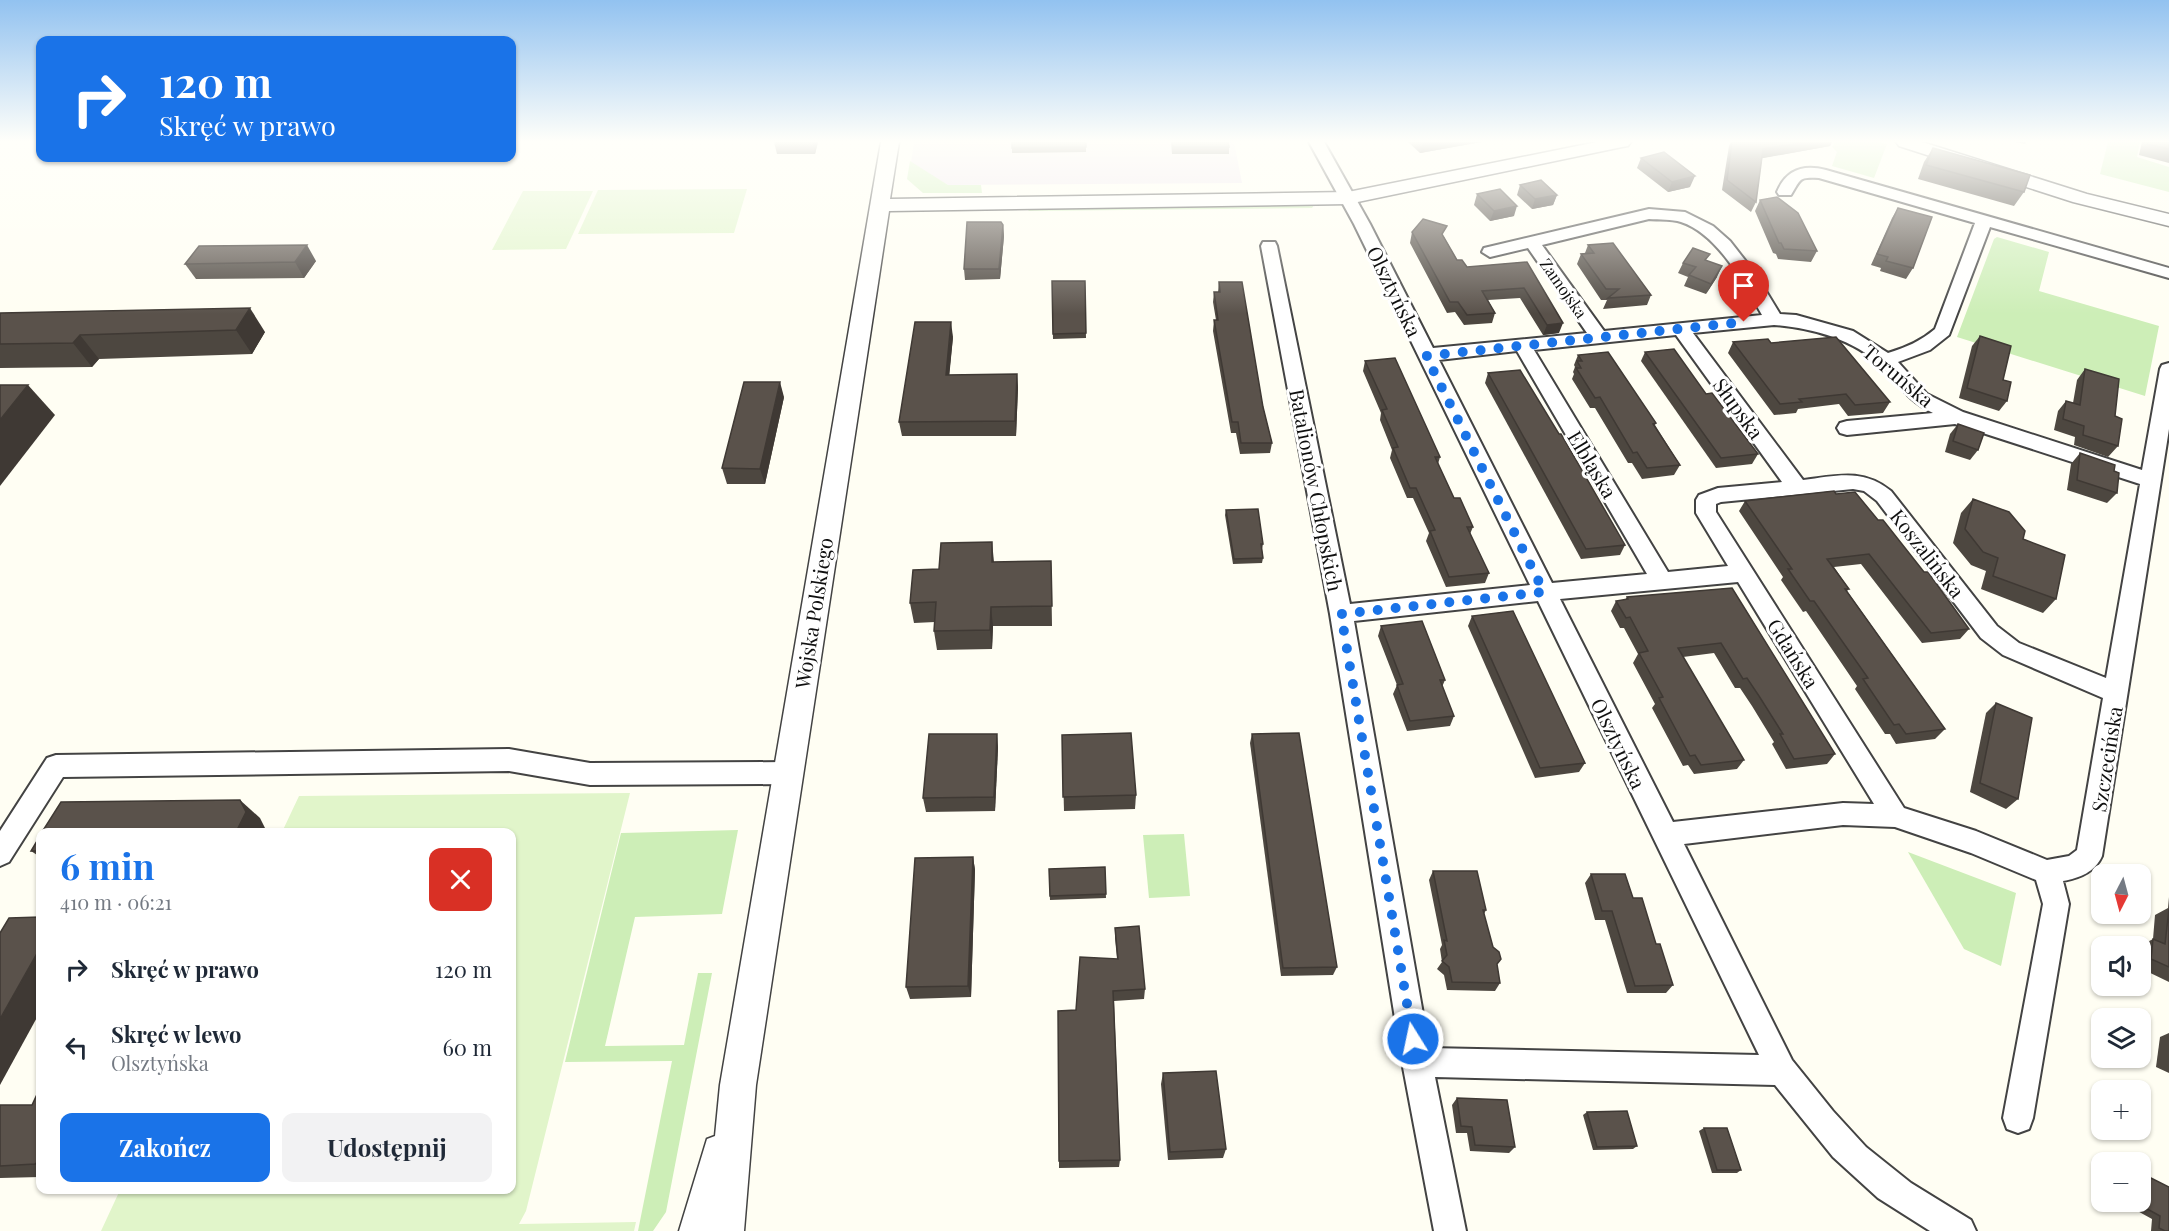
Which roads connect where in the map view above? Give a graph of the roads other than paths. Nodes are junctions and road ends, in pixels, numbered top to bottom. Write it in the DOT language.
graph roads {
  1 [pos="881,199"];
  2 [pos="1251,199"];
  3 [pos="1349,199"];
  4 [pos="1912,199"];
  5 [pos="2086,199"];
  6 [pos="880,205"];
  7 [pos="1984,220"];
  8 [pos="2169,220"];
  9 [pos="1532,242"];
  10 [pos="1269,246"];
  11 [pos="1490,252"];
  12 [pos="2169,273"];
  13 [pos="1774,318"];
  14 [pos="1681,329"];
  15 [pos="1600,338"];
  16 [pos="1523,346"];
  17 [pos="1426,356"];
  18 [pos="1886,360"];
  19 [pos="2169,369"];
  20 [pos="1956,417"];
  21 [pos="1847,428"];
  22 [pos="2151,480"];
  23 [pos="1797,487"];
  24 [pos="1718,495"];
  25 [pos="1744,573"];
  26 [pos="1662,582"];
  27 [pos="1544,592"];
  28 [pos="1341,614"];
  29 [pos="2117,693"];
  30 [pos="787,773"];
  31 [pos="1894,816"];
  32 [pos="1664,835"];
  33 [pos="0,854"];
  34 [pos="2047,872"];
  35 [pos="1417,1062"];
  36 [pos="1782,1070"];
  37 [pos="738,1085"];
  38 [pos="2018,1118"];
  39 [pos="698,1231"];
  40 [pos="725,1231"];
  41 [pos="1450,1231"];
  42 [pos="1960,1231"];
  1 -- 6 [label="street, Wojska Polskiego"];
  2 -- 6 [label="street"];
  3 -- 17 [label="street, Olsztyńska"];
  4 -- 7 [label="street"];
  5 -- 8 [label="street"];
  6 -- 30 [label="street, Wojska Polskiego"];
  7 -- 12 [label="street"];
  7 -- 18 [label="street"];
  9 -- 11 [label="street"];
  9 -- 13 [label="street, Zamojska"];
  9 -- 15 [label="street, Zamojska"];
  10 -- 28 [label="street, Batalionów Chłopskich"];
  13 -- 14 [label="street, Toruńska"];
  13 -- 18 [label="street, Toruńska"];
  14 -- 15 [label="street, Toruńska"];
  14 -- 23 [label="street, Słupska"];
  15 -- 16 [label="street, Toruńska"];
  16 -- 17 [label="street, Toruńska"];
  16 -- 26 [label="street, Elbląska"];
  17 -- 27 [label="street, Olsztyńska"];
  18 -- 20 [label="street, Toruńska"];
  19 -- 22 [label="street, Szczecińska"];
  20 -- 21 [label="street"];
  20 -- 22 [label="street, Toruńska"];
  22 -- 29 [label="street, Szczecińska"];
  23 -- 24 [label="street, Koszalińska"];
  23 -- 29 [label="street, Koszalińska"];
  24 -- 25 [label="street, Gdańska"];
  25 -- 26 [label="street"];
  25 -- 31 [label="street, Gdańska"];
  26 -- 27 [label="street"];
  27 -- 28 [label="street"];
  27 -- 32 [label="street, Olsztyńska"];
  28 -- 35 [label="street, Batalionów Chłopskich"];
  29 -- 34 [label="street, Szczecińska"];
  30 -- 33 [label="street"];
  30 -- 37 [label="street, Wojska Polskiego"];
  31 -- 32 [label="street"];
  31 -- 34 [label="street"];
  32 -- 36 [label="street, Olsztyńska"];
  34 -- 38 [label="street"];
  35 -- 36 [label="street"];
  35 -- 41 [label="street, Batalionów Chłopskich"];
  36 -- 42 [label="street, Olsztyńska"];
  37 -- 39 [label="street, Wojska Polskiego"];
  37 -- 40 [label="street, Wojska Polskiego"];
}
